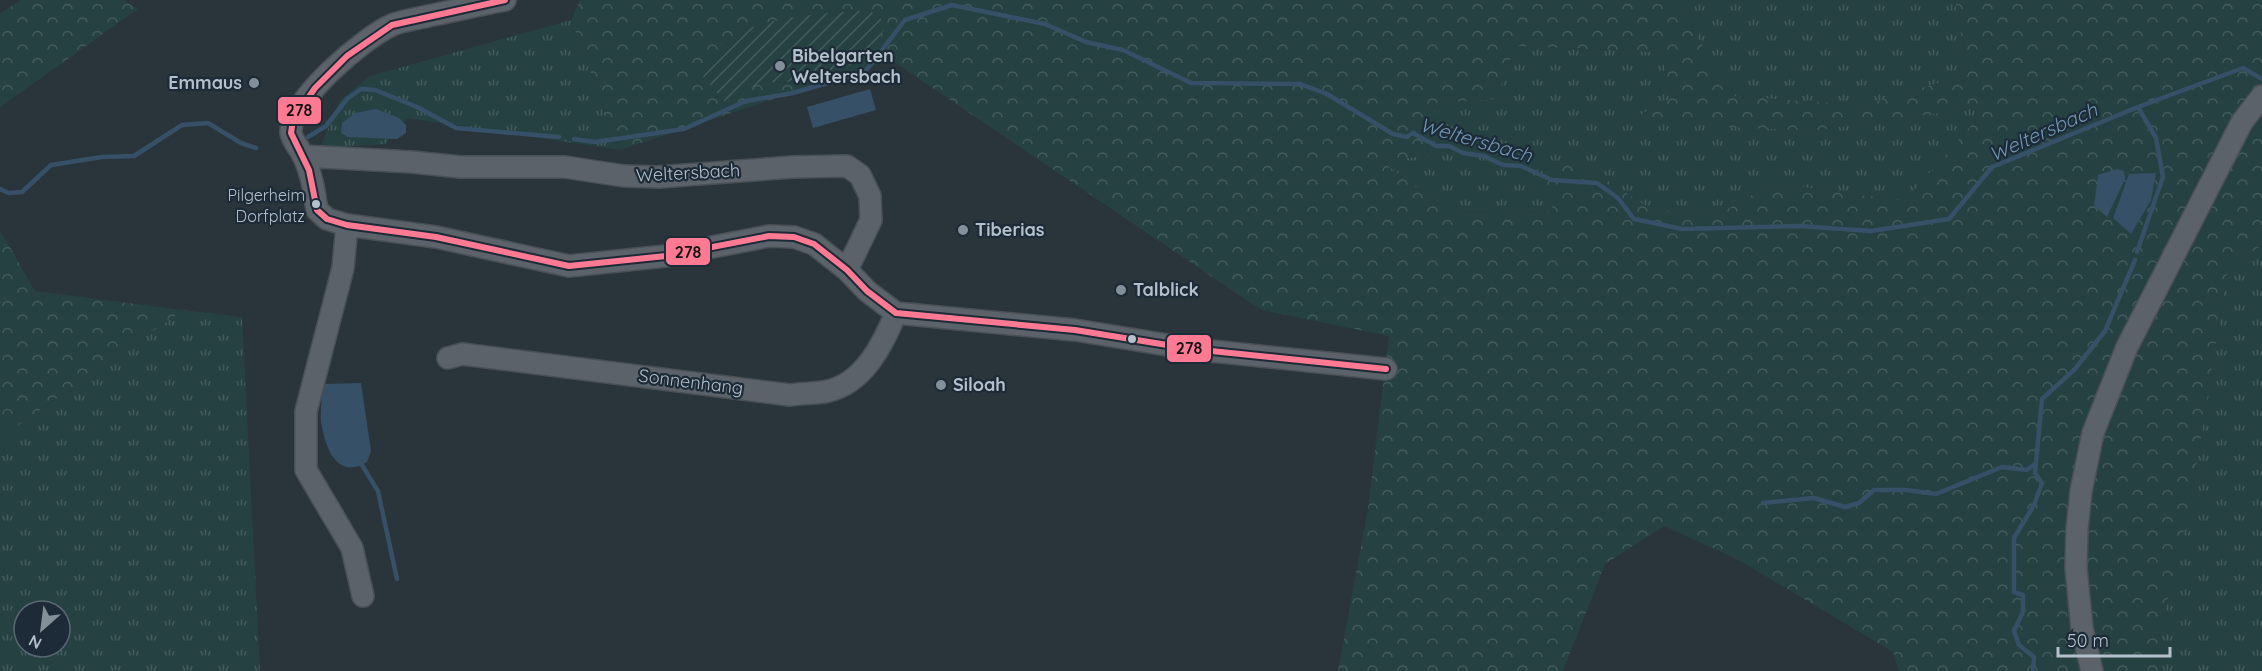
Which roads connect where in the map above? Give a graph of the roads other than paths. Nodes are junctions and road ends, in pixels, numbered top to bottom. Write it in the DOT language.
graph roads {
  1 [pos="505,0"];
  2 [pos="2262,96"];
  3 [pos="303,156"];
  4 [pos="347,225"];
  5 [pos="847,270"];
  6 [pos="896,313"];
  7 [pos="448,358"];
  8 [pos="1386,369"];
  9 [pos="363,596"];
  10 [pos="2092,671"];
  1 -- 3 [label="street"];
  2 -- 10 [label="street"];
  3 -- 4 [label="street"];
  3 -- 5 [label="street, Weltersbach"];
  4 -- 5 [label="street"];
  4 -- 9 [label="street"];
  5 -- 6 [label="street"];
  6 -- 7 [label="street, Sonnenhang"];
  6 -- 8 [label="street"];
}
